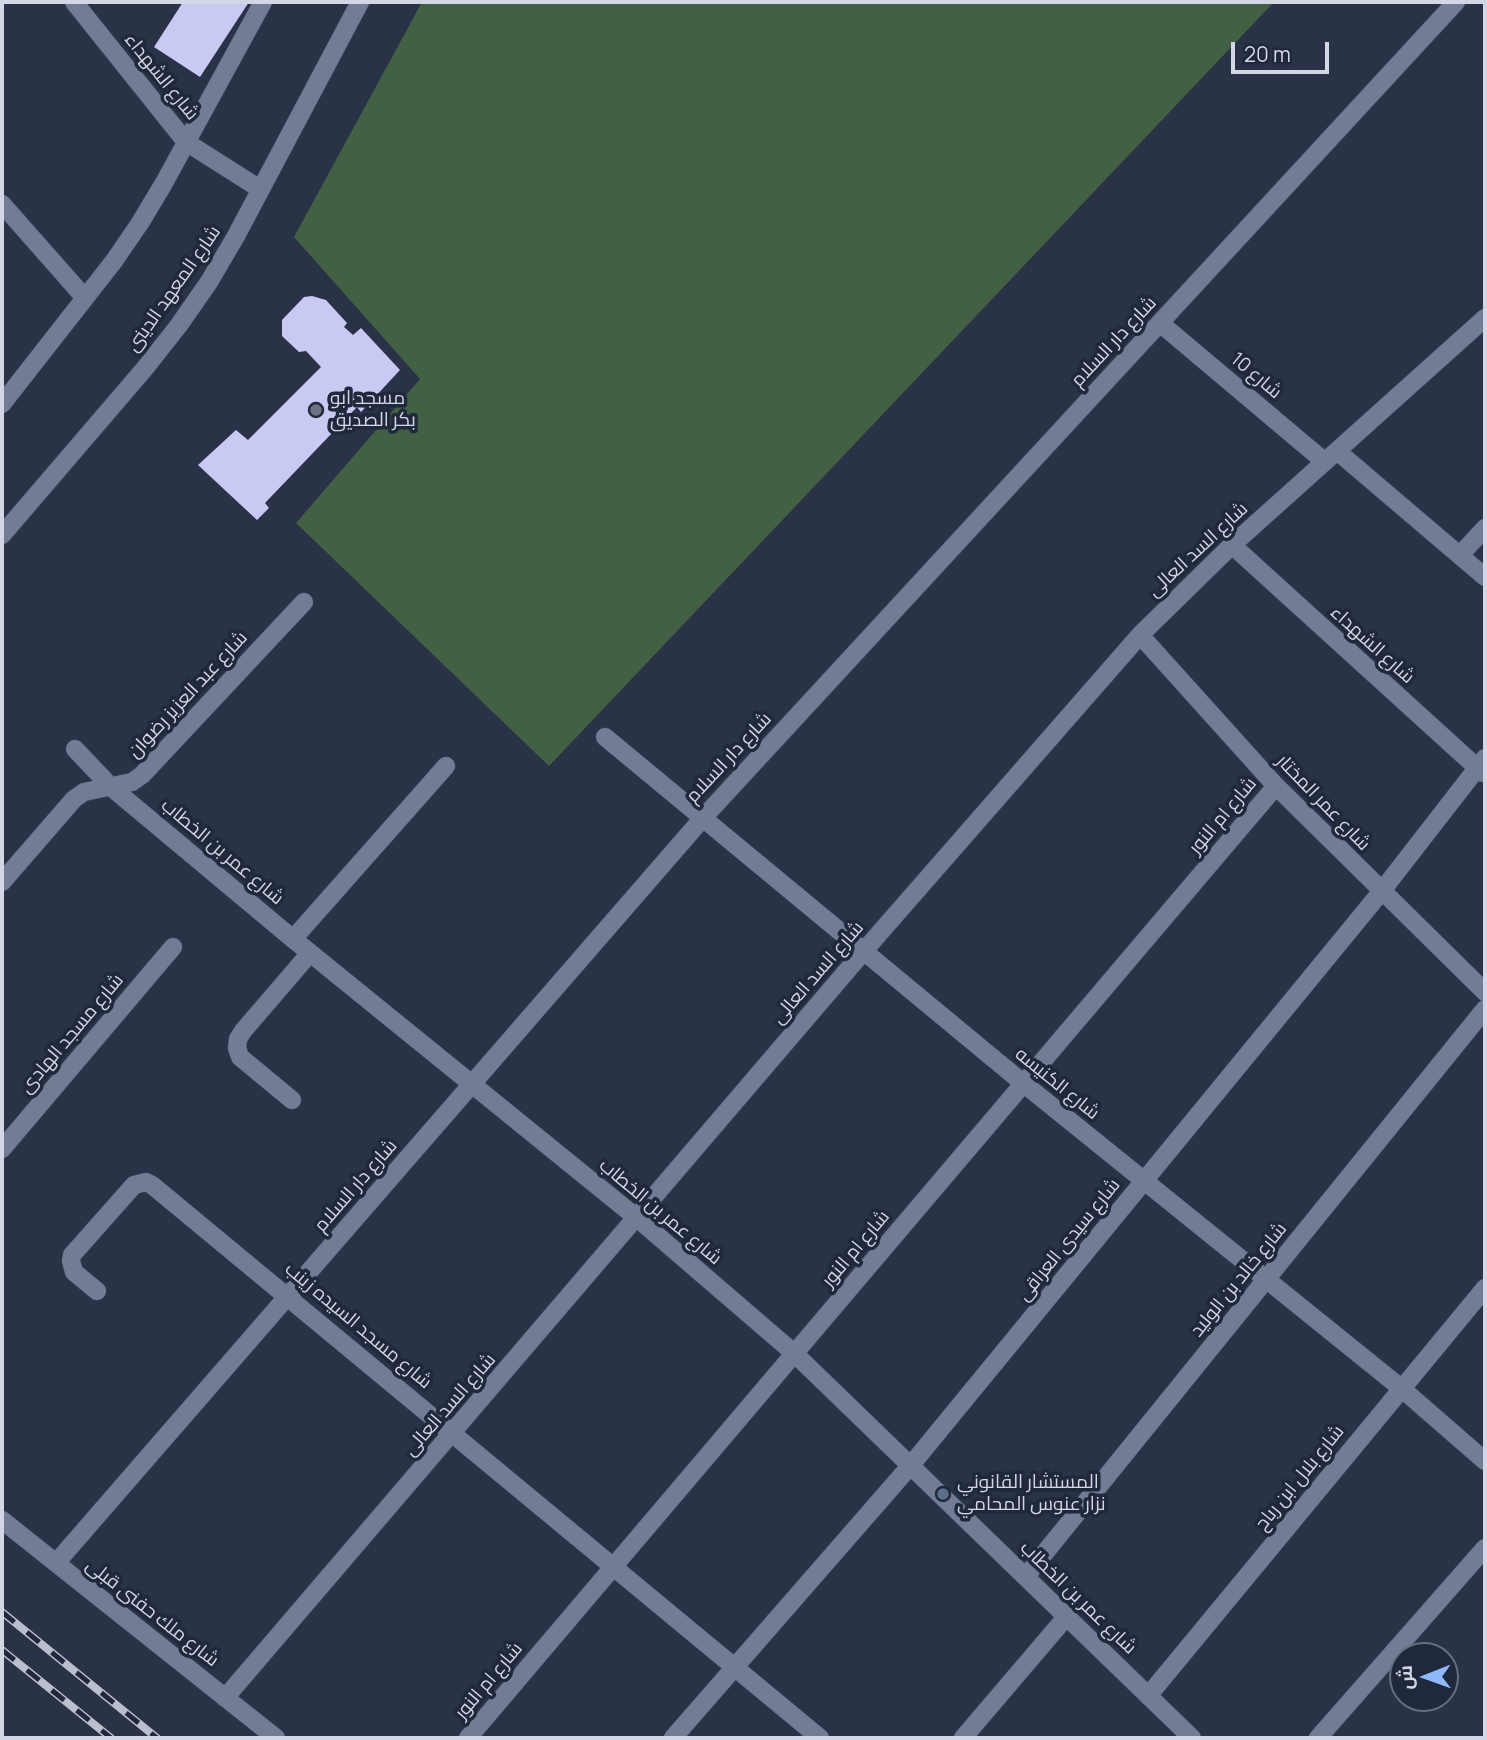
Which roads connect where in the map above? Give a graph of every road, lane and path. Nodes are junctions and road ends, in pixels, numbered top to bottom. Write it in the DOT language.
graph roads {
  1 [pos="74,2"];
  2 [pos="263,2"];
  3 [pos="1456,2"];
  4 [pos="357,3"];
  5 [pos="186,142"];
  6 [pos="260,189"];
  7 [pos="2,204"];
  8 [pos="85,298"];
  9 [pos="1485,318"];
  10 [pos="1160,323"];
  11 [pos="2,404"];
  12 [pos="1331,456"];
  13 [pos="1485,528"];
  14 [pos="2,536"];
  15 [pos="1233,545"];
  16 [pos="1461,555"];
  17 [pos="1485,577"];
  18 [pos="304,601"];
  19 [pos="1140,635"];
  20 [pos="605,737"];
  21 [pos="75,749"];
  22 [pos="446,766"];
  23 [pos="1482,767"];
  24 [pos="1276,786"];
  25 [pos="111,787"];
  26 [pos="702,819"];
  27 [pos="2,882"];
  28 [pos="1381,892"];
  29 [pos="293,939"];
  30 [pos="173,947"];
  31 [pos="863,952"];
  32 [pos="310,953"];
  33 [pos="1485,992"];
  34 [pos="1485,1009"];
  35 [pos="1023,1083"];
  36 [pos="472,1084"];
  37 [pos="292,1101"];
  38 [pos="2,1149"];
  39 [pos="1144,1181"];
  40 [pos="636,1218"];
  41 [pos="1266,1280"];
  42 [pos="1485,1288"];
  43 [pos="97,1291"];
  44 [pos="289,1296"];
  45 [pos="795,1354"];
  46 [pos="1401,1388"];
  47 [pos="454,1433"];
  48 [pos="1485,1461"];
  49 [pos="911,1465"];
  50 [pos="2,1520"];
  51 [pos="1485,1548"];
  52 [pos="56,1563"];
  53 [pos="613,1565"];
  54 [pos="1026,1576"];
  55 [pos="1067,1616"];
  56 [pos="735,1668"];
  57 [pos="1148,1696"];
  58 [pos="226,1698"];
  59 [pos="276,1738"];
  60 [pos="468,1738"];
  61 [pos="673,1738"];
  62 [pos="820,1738"];
  63 [pos="963,1738"];
  64 [pos="1192,1738"];
  65 [pos="1318,1738"];
  1 -- 5 [label="street, شارع الشهداء"];
  2 -- 5 [label="street"];
  3 -- 10 [label="street, شارع دار السلام"];
  4 -- 6 [label="street, شارع المعهد الدينى"];
  5 -- 6 [label="street, شارع الشهداء"];
  5 -- 8 [label="street"];
  6 -- 14 [label="street, شارع المعهد الدينى"];
  7 -- 8 [label="street"];
  8 -- 11 [label="street"];
  9 -- 12 [label="street, شارع السد العالى"];
  10 -- 12 [label="street, شارع 10"];
  10 -- 26 [label="street, شارع دار السلام"];
  12 -- 15 [label="street, شارع السد العالى"];
  12 -- 16 [label="street, شارع 10"];
  13 -- 16 [label="street"];
  15 -- 19 [label="street, شارع السد العالى"];
  15 -- 23 [label="street, شارع الشهداء"];
  16 -- 17 [label="street, شارع 10"];
  18 -- 25 [label="street, شارع عبد العزيز رضوان"];
  19 -- 24 [label="street, شارع عمر المختار"];
  19 -- 31 [label="street, شارع السد العالى"];
  20 -- 26 [label="street, شارع الكنيسه"];
  21 -- 25 [label="street, شارع عمر بن الخطاب"];
  22 -- 29 [label="street"];
  23 -- 28 [label="street, شارع سيدى العراقى"];
  24 -- 28 [label="street, شارع عمر المختار"];
  24 -- 35 [label="street, شارع ام النور"];
  25 -- 27 [label="street, شارع عبد العزيز رضوان"];
  25 -- 29 [label="street, شارع عمر بن الخطاب"];
  26 -- 31 [label="street, شارع الكنيسه"];
  26 -- 36 [label="street, شارع دار السلام"];
  28 -- 33 [label="street, شارع عمر المختار"];
  28 -- 39 [label="street, شارع سيدى العراقى"];
  29 -- 32 [label="street, شارع عمر بن الخطاب"];
  30 -- 38 [label="street, شارع مسجد الهادى"];
  31 -- 35 [label="street, شارع الكنيسه"];
  31 -- 40 [label="street, شارع السد العالى"];
  32 -- 36 [label="street, شارع عمر بن الخطاب"];
  32 -- 37 [label="street"];
  34 -- 41 [label="street, شارع خالد بن الوليد"];
  35 -- 39 [label="street, شارع الكنيسه"];
  35 -- 45 [label="street, شارع ام النور"];
  36 -- 40 [label="street, شارع عمر بن الخطاب"];
  36 -- 44 [label="street, شارع دار السلام"];
  39 -- 41 [label="street, شارع الكنيسه"];
  39 -- 49 [label="street, شارع سيدى العراقى"];
  40 -- 45 [label="street, شارع عمر بن الخطاب"];
  40 -- 47 [label="street, شارع السد العالى"];
  41 -- 46 [label="street, شارع الكنيسه"];
  41 -- 54 [label="street, شارع خالد بن الوليد"];
  42 -- 46 [label="street, شارع بلال ابن رباح"];
  43 -- 44 [label="street, شارع مسجد السيده زينب"];
  44 -- 47 [label="street, شارع مسجد السيده زينب"];
  44 -- 52 [label="street, شارع دار السلام"];
  45 -- 49 [label="street, شارع عمر بن الخطاب"];
  45 -- 53 [label="street, شارع ام النور"];
  46 -- 48 [label="street, شارع الكنيسه"];
  46 -- 57 [label="street, شارع بلال ابن رباح"];
  47 -- 53 [label="street, شارع مسجد السيده زينب"];
  47 -- 58 [label="street, شارع السد العالى"];
  49 -- 54 [label="street, شارع عمر بن الخطاب"];
  49 -- 56 [label="street, شارع سيدى العراقى"];
  50 -- 52 [label="street, شارع ملك حفنى قبلى"];
  51 -- 65 [label="street"];
  52 -- 58 [label="street, شارع ملك حفنى قبلى"];
  53 -- 56 [label="street, شارع مسجد السيده زينب"];
  53 -- 60 [label="street, شارع ام النور"];
  54 -- 55 [label="street, شارع عمر بن الخطاب"];
  55 -- 57 [label="street, شارع عمر بن الخطاب"];
  55 -- 63 [label="street"];
  56 -- 61 [label="street, شارع سيدى العراقى"];
  56 -- 62 [label="street, شارع مسجد السيده زينب"];
  57 -- 64 [label="street, شارع عمر بن الخطاب"];
  58 -- 59 [label="street, شارع ملك حفنى قبلى"];
}
